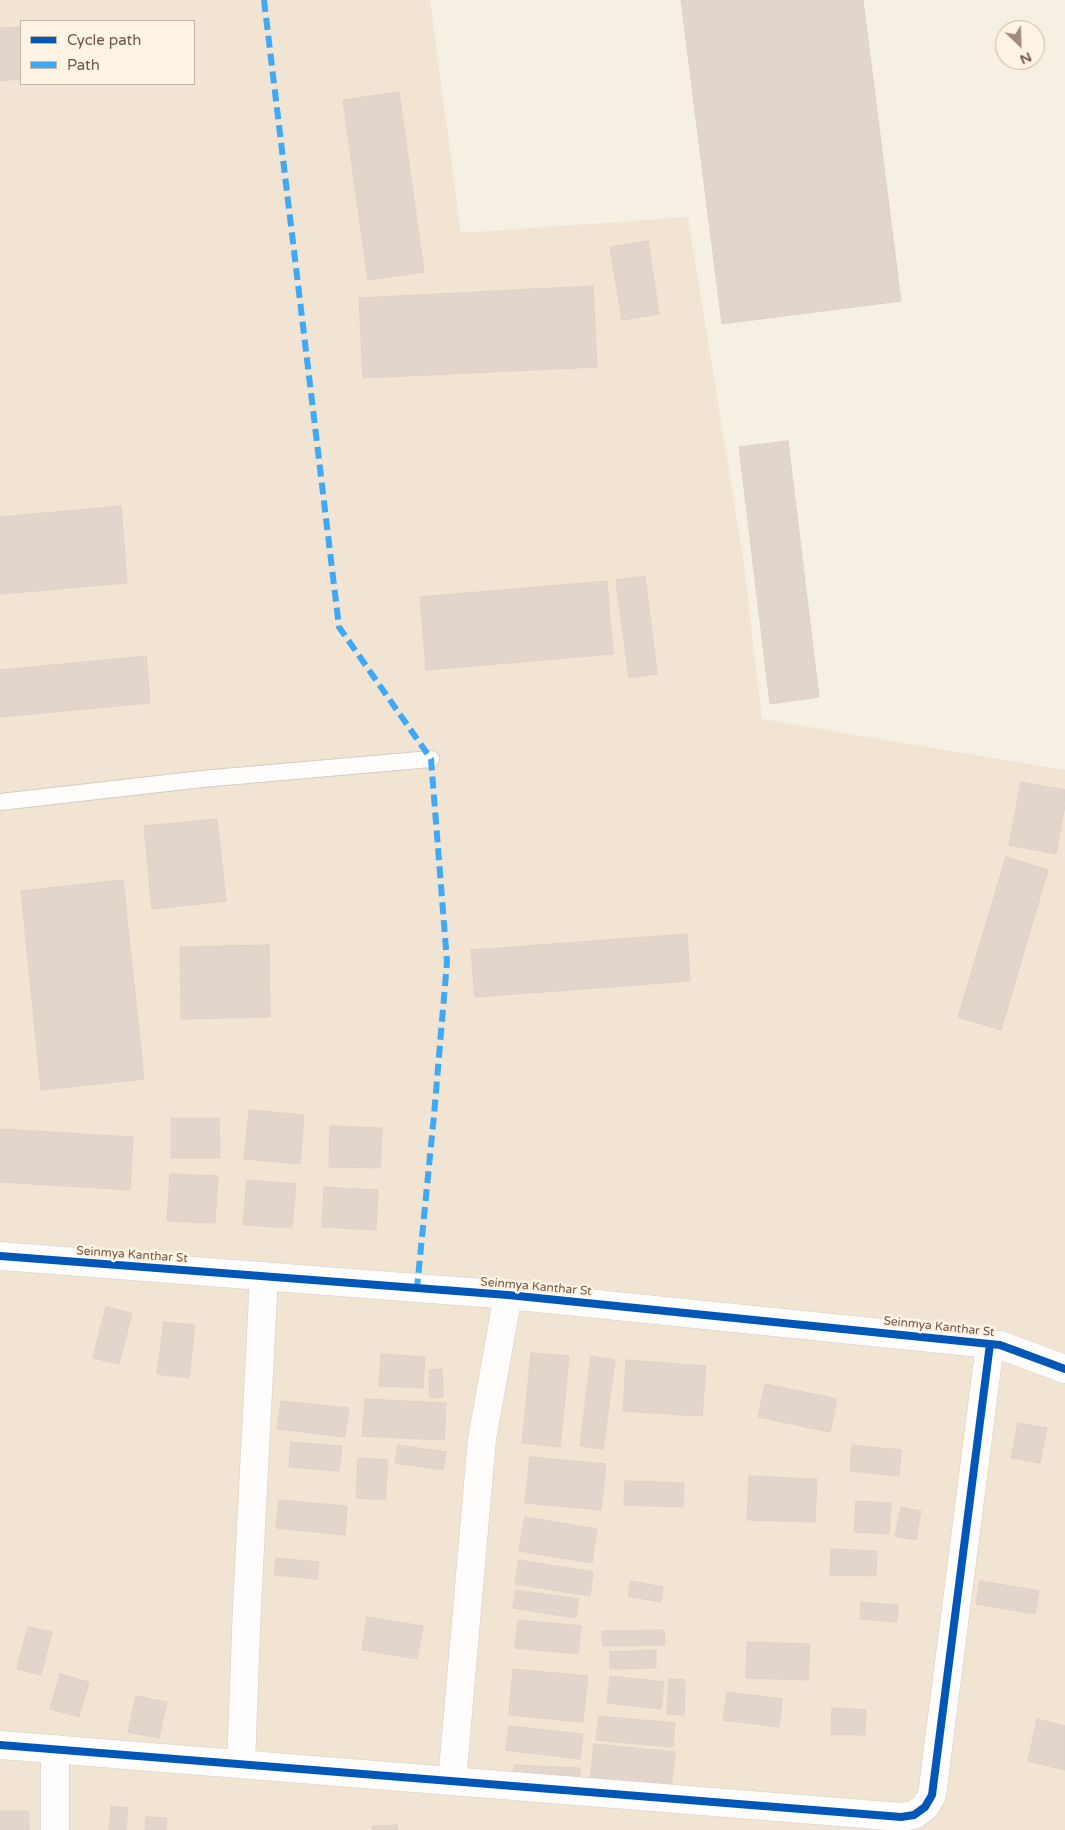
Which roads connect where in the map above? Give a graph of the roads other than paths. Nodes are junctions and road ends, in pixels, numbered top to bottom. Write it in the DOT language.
graph roads {
  1 [pos="431,759"];
  2 [pos="0,802"];
  3 [pos="0,1256"];
  4 [pos="264,1276"];
  5 [pos="508,1295"];
  6 [pos="990,1344"];
  7 [pos="1065,1369"];
  8 [pos="0,1745"];
  9 [pos="55,1749"];
  10 [pos="241,1764"];
  11 [pos="452,1781"];
  12 [pos="55,1830"];
  1 -- 2 [label="lane"];
  3 -- 4 [label="street, Seinmya Kanthar St"];
  4 -- 5 [label="street, Seinmya Kanthar St"];
  4 -- 10 [label="street"];
  5 -- 6 [label="street, Seinmya Kanthar St"];
  5 -- 11 [label="street"];
  6 -- 7 [label="street, Seinmya Kanthar St"];
  6 -- 11 [label="street"];
  8 -- 9 [label="street"];
  9 -- 10 [label="street"];
  9 -- 12 [label="street"];
  10 -- 11 [label="street"];
}
